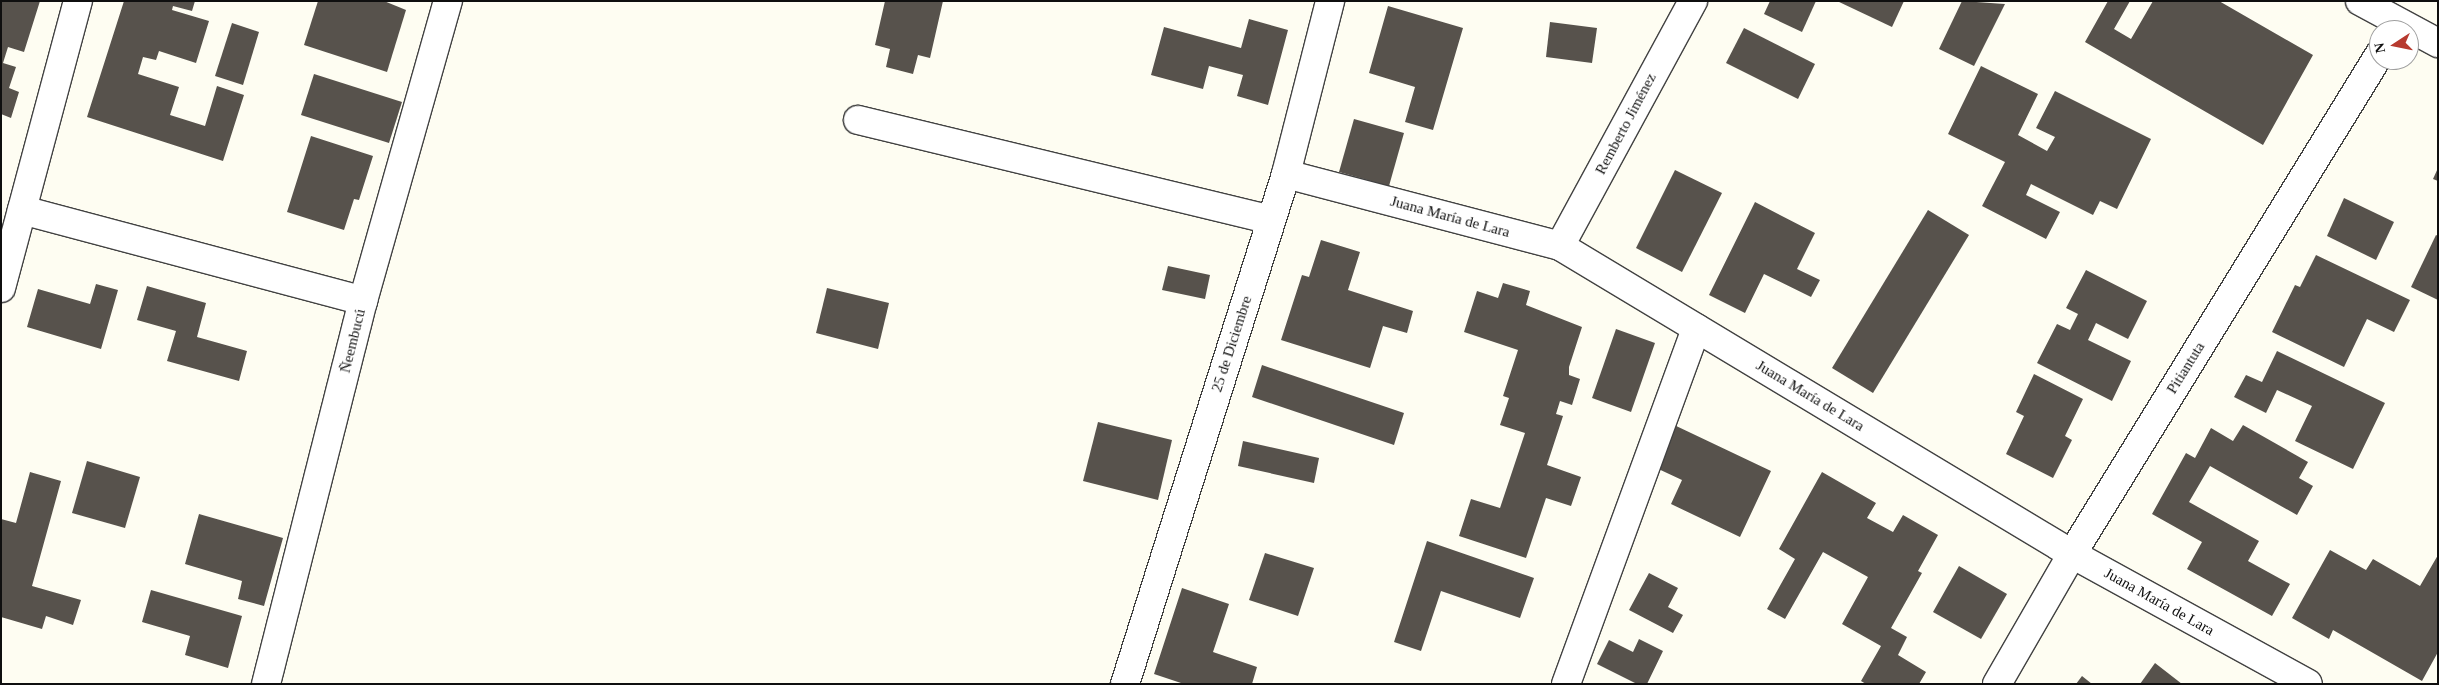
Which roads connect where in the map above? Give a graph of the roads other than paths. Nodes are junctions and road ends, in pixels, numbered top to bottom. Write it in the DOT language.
graph roads {
  1 [pos="78,1"];
  2 [pos="448,1"];
  3 [pos="1330,1"];
  4 [pos="1693,1"];
  5 [pos="2360,1"];
  6 [pos="2402,18"];
  7 [pos="2438,43"];
  8 [pos="2370,70"];
  9 [pos="858,120"];
  10 [pos="1286,174"];
  11 [pos="22,210"];
  12 [pos="1272,220"];
  13 [pos="1560,246"];
  14 [pos="1,288"];
  15 [pos="363,301"];
  16 [pos="1696,328"];
  17 [pos="2072,554"];
  18 [pos="266,684"];
  19 [pos="1125,684"];
  20 [pos="1566,684"];
  21 [pos="1997,684"];
  22 [pos="2308,684"];
  1 -- 11 [label="street"];
  2 -- 15 [label="street, Ñeembucú"];
  3 -- 10 [label="street, 25 de Diciembre"];
  4 -- 13 [label="street, Remberto Jiménez"];
  5 -- 6 [label="street"];
  6 -- 7 [label="street"];
  8 -- 17 [label="street, Pitiantuta"];
  9 -- 12 [label="street"];
  10 -- 12 [label="street, 25 de Diciembre"];
  10 -- 13 [label="street, Juana María de Lara"];
  11 -- 14 [label="street"];
  11 -- 15 [label="street"];
  12 -- 19 [label="street, 25 de Diciembre"];
  13 -- 16 [label="street, Juana María de Lara"];
  15 -- 18 [label="street, Ñeembucú"];
  16 -- 17 [label="street, Juana María de Lara"];
  16 -- 20 [label="street"];
  17 -- 21 [label="street, Pitiantuta"];
  17 -- 22 [label="street, Juana María de Lara"];
}
